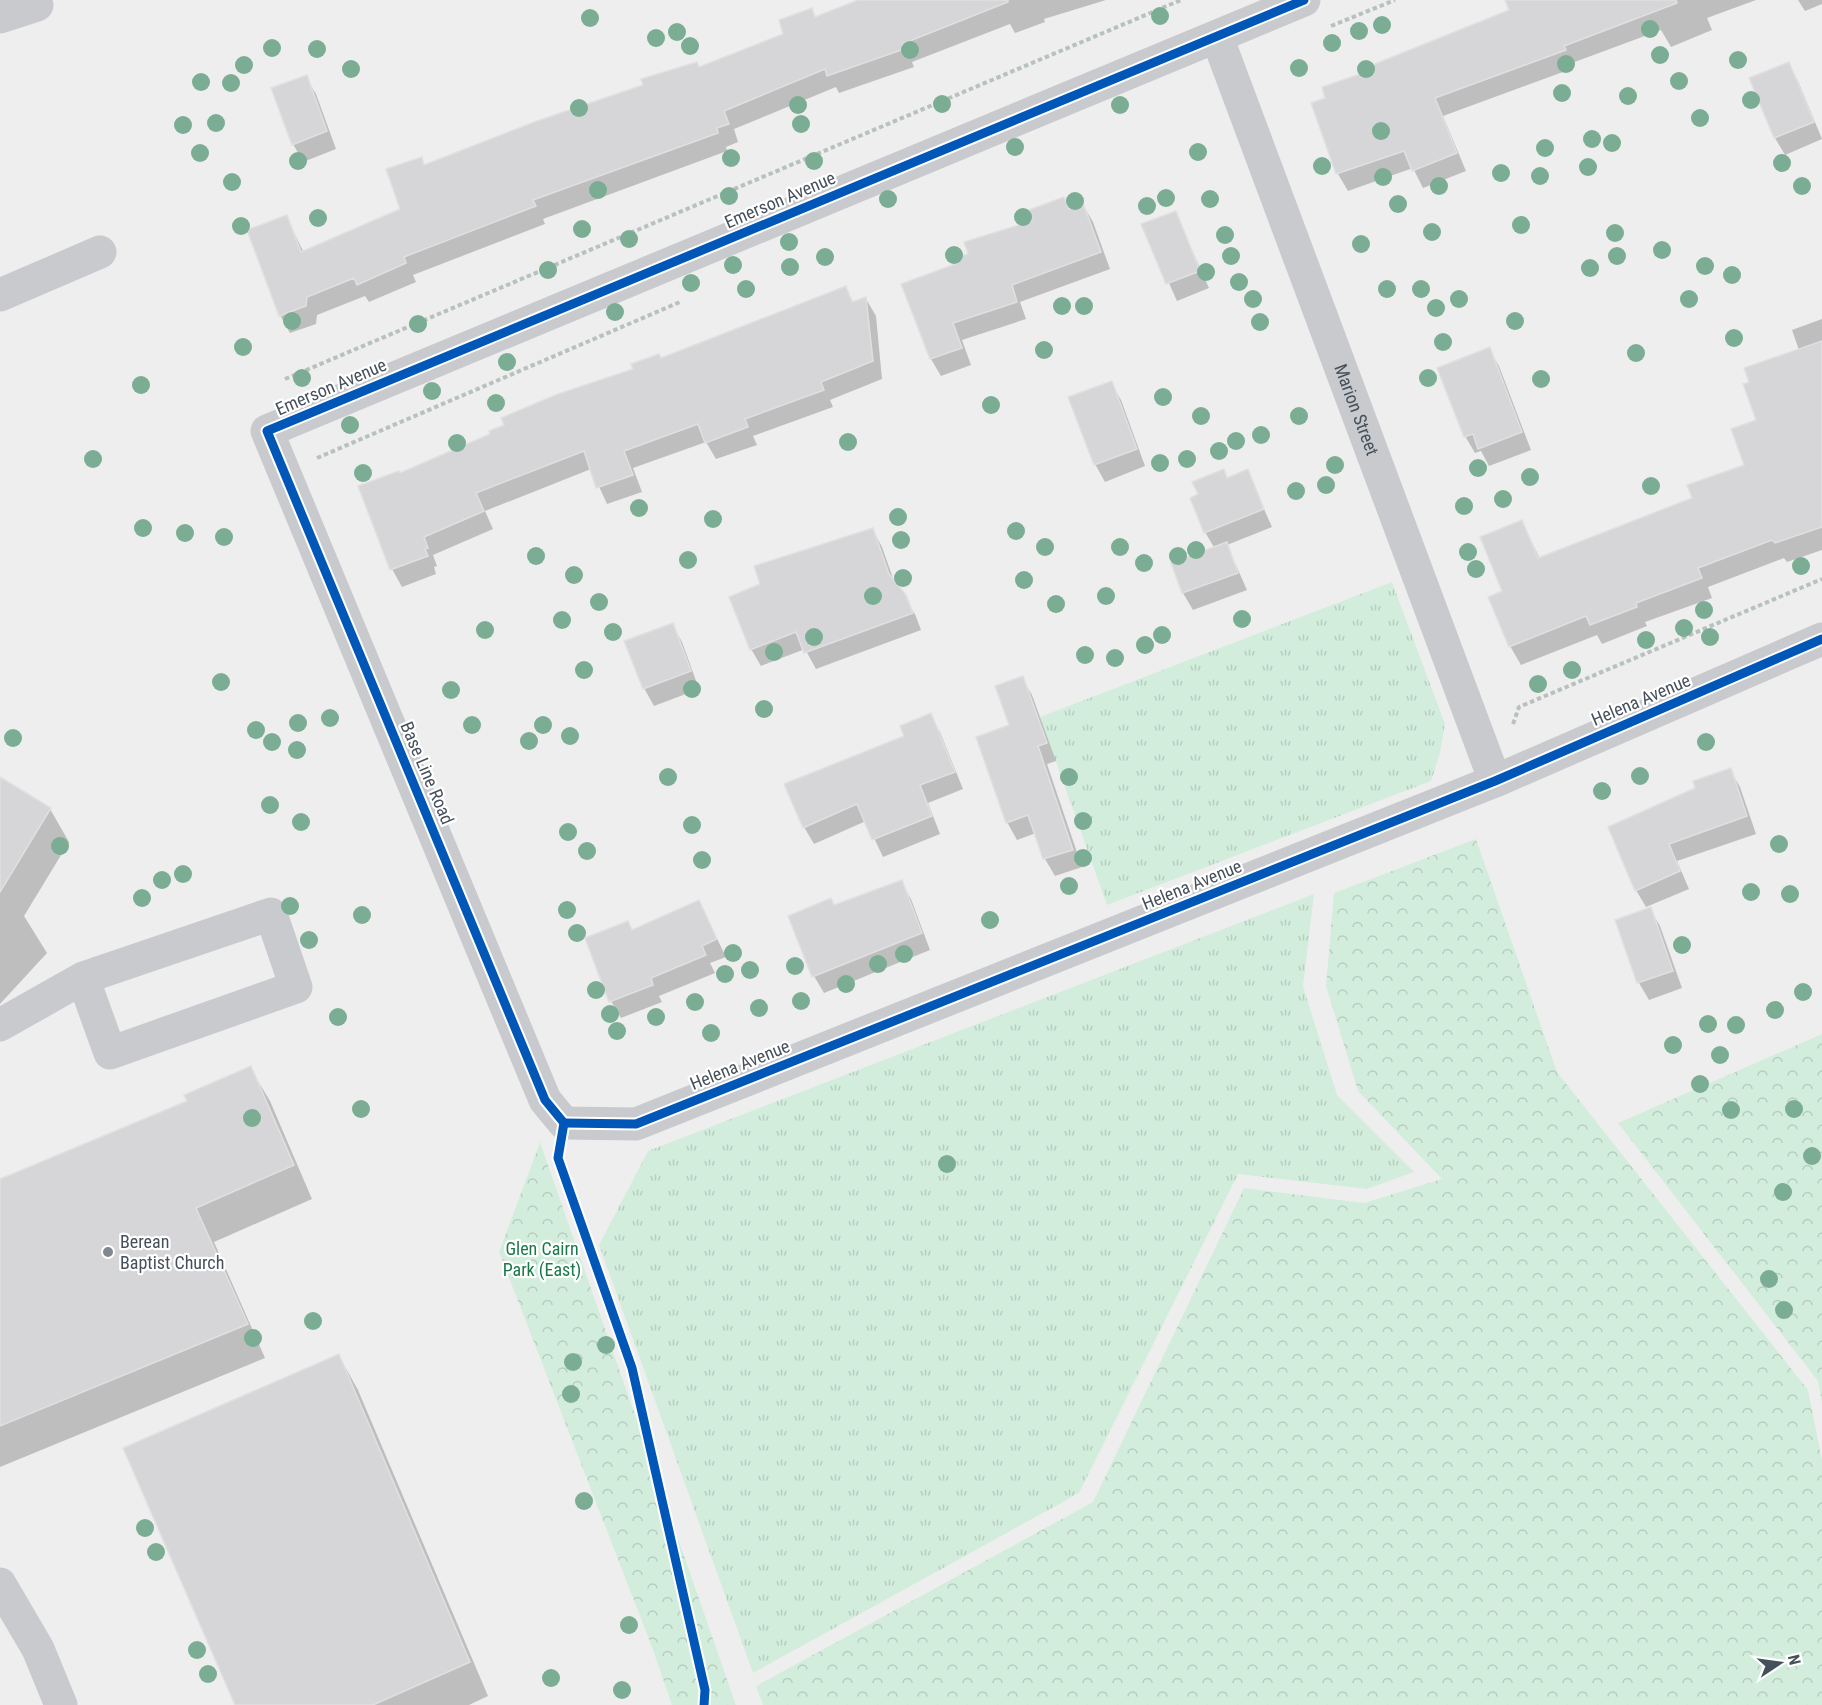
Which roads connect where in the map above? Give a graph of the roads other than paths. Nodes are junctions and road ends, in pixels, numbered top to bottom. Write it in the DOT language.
graph roads {
  1 [pos="36,0"];
  2 [pos="1304,0"];
  3 [pos="0,17"];
  4 [pos="1217,37"];
  5 [pos="100,252"];
  6 [pos="0,295"];
  7 [pos="267,431"];
  8 [pos="1822,639"];
  9 [pos="1495,781"];
  10 [pos="83,978"];
  11 [pos="0,1025"];
  12 [pos="564,1123"];
  13 [pos="0,1584"];
  14 [pos="61,1705"];
  1 -- 3 [label="street"];
  2 -- 4 [label="street, Emerson Avenue"];
  4 -- 7 [label="street, Emerson Avenue"];
  4 -- 9 [label="street, Marion Street"];
  5 -- 6 [label="street"];
  7 -- 12 [label="street, Base Line Road"];
  8 -- 9 [label="street, Helena Avenue"];
  9 -- 12 [label="street, Helena Avenue"];
  10 -- 10 [label="street"];
  10 -- 11 [label="street"];
  13 -- 14 [label="street"];
}
